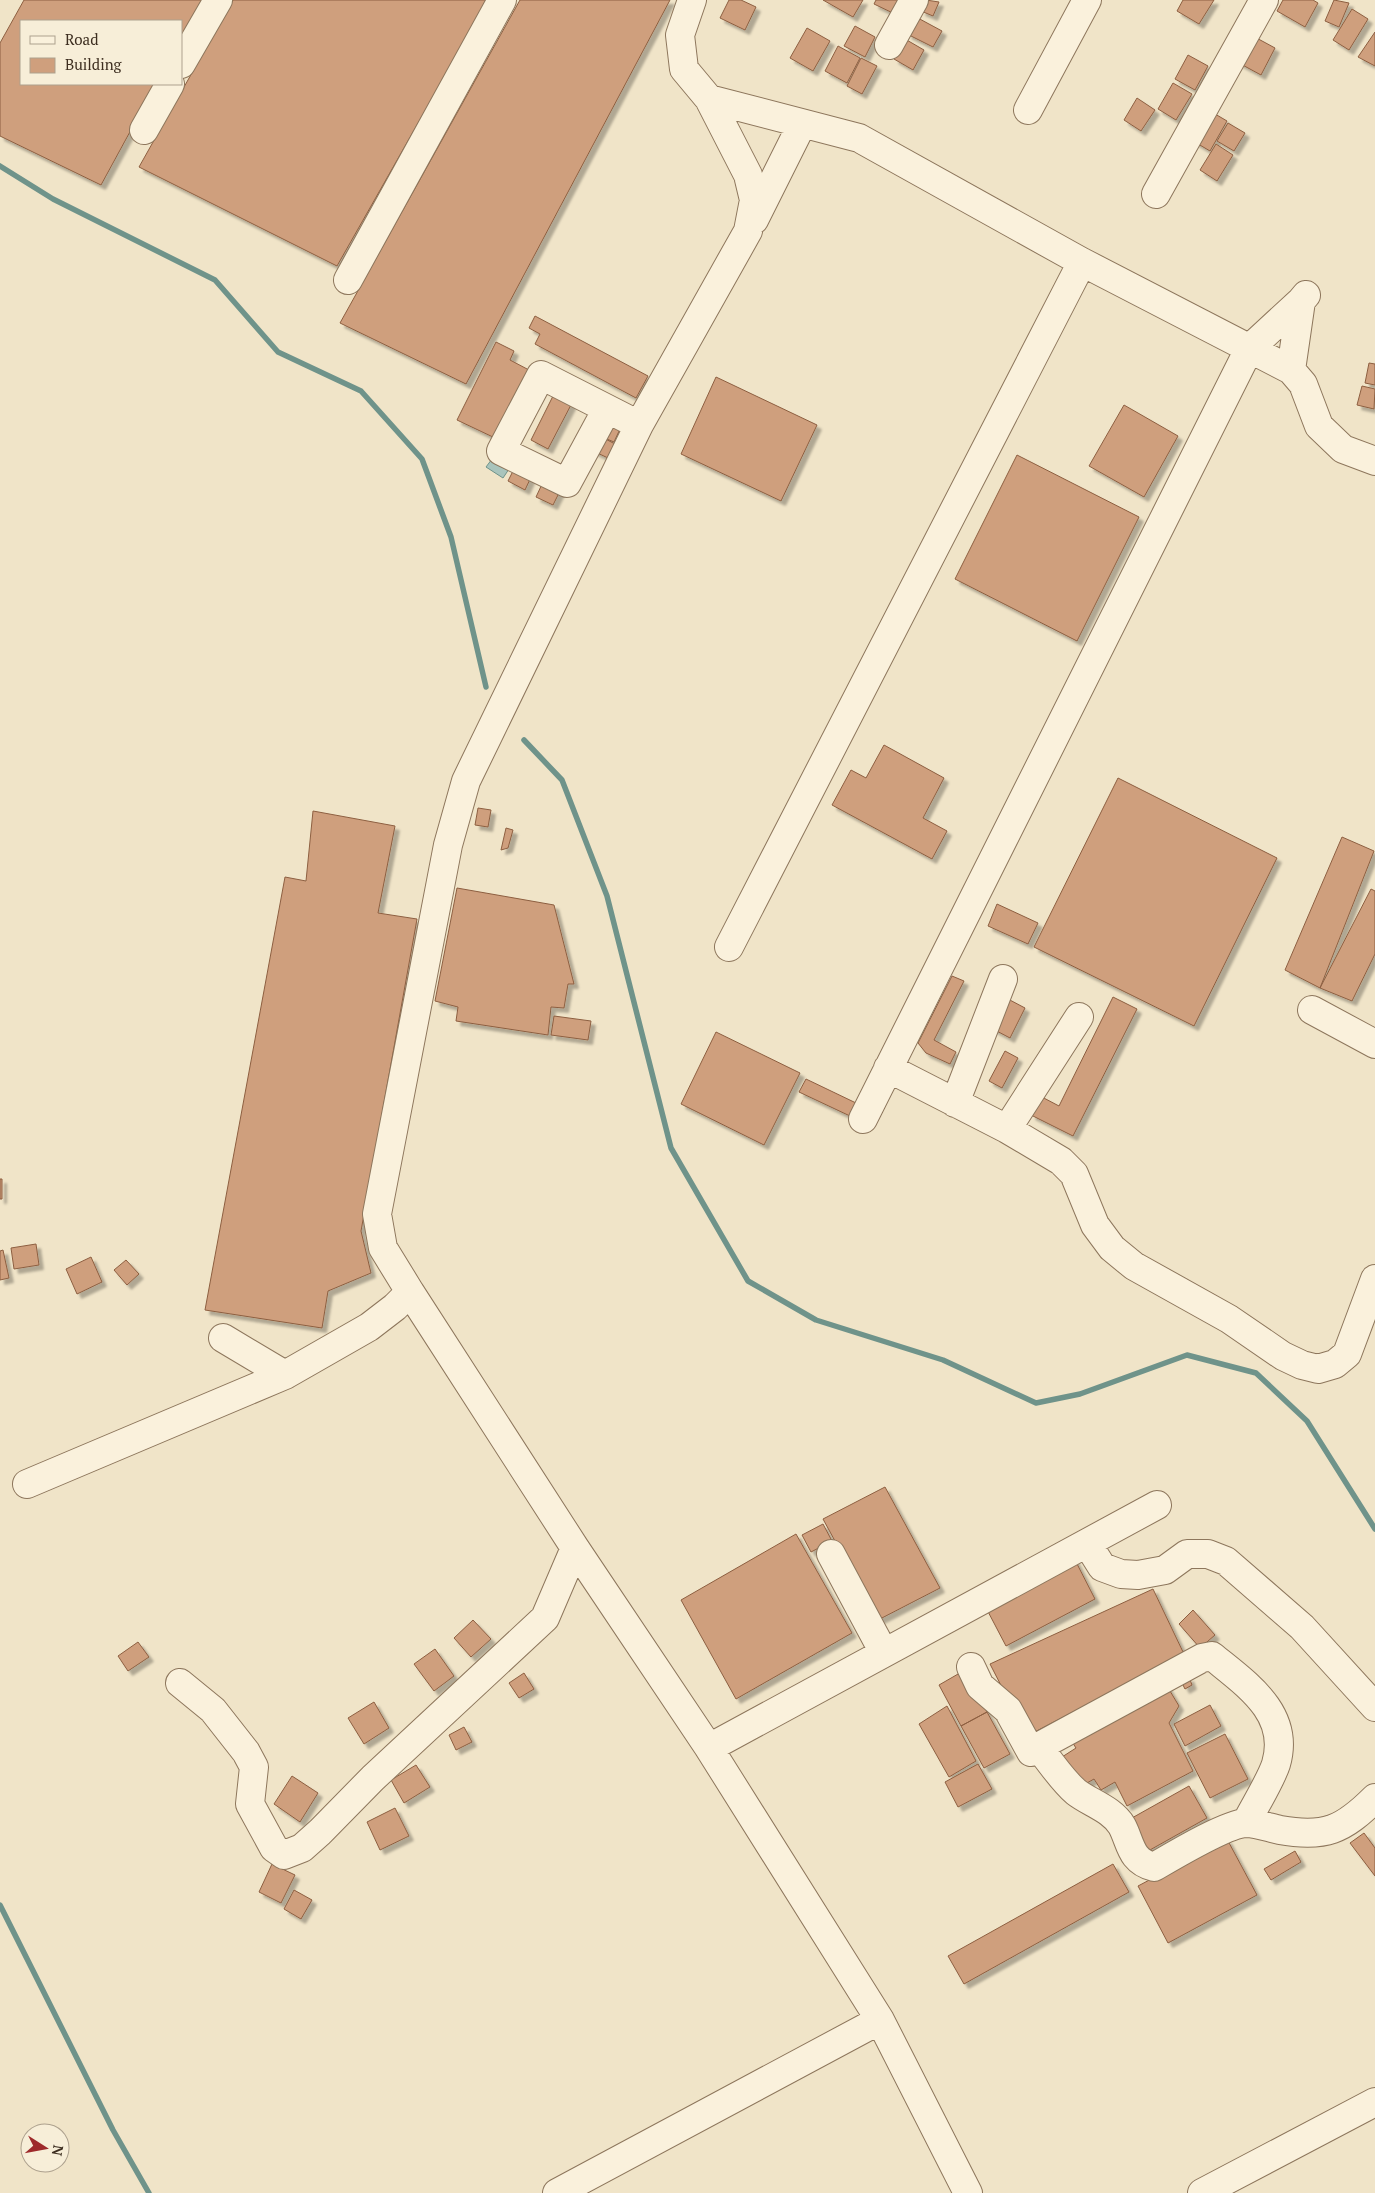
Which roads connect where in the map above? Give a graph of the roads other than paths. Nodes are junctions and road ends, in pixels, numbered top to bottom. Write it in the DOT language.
graph roads {
  1 [pos="218,0"];
  2 [pos="502,0"];
  3 [pos="692,0"];
  4 [pos="914,0"];
  5 [pos="1087,0"];
  6 [pos="1264,0"];
  7 [pos="889,45"];
  8 [pos="182,62"];
  9 [pos="169,85"];
  10 [pos="709,99"];
  11 [pos="1028,110"];
  12 [pos="802,124"];
  13 [pos="144,130"];
  14 [pos="1156,194"];
  15 [pos="748,231"];
  16 [pos="1082,262"];
  17 [pos="348,280"];
  18 [pos="1249,349"];
  19 [pos="1291,370"];
  20 [pos="607,409"];
  21 [pos="639,425"];
  22 [pos="1375,461"];
  23 [pos="729,947"];
  24 [pos="1003,979"];
  25 [pos="1312,1010"];
  26 [pos="1079,1016"];
  27 [pos="1375,1044"];
  28 [pos="888,1068"];
  29 [pos="956,1103"];
  30 [pos="863,1119"];
  31 [pos="1007,1129"];
  32 [pos="1375,1279"];
  33 [pos="410,1292"];
  34 [pos="223,1338"];
  35 [pos="285,1375"];
  36 [pos="27,1484"];
  37 [pos="1157,1505"];
  38 [pos="1086,1543"];
  39 [pos="575,1548"];
  40 [pos="831,1554"];
  41 [pos="884,1653"];
  42 [pos="970,1667"];
  43 [pos="180,1683"];
  44 [pos="1375,1707"];
  45 [pos="709,1748"];
  46 [pos="1038,1748"];
  47 [pos="1375,1798"];
  48 [pos="1246,1823"];
  49 [pos="880,2020"];
  50 [pos="1375,2102"];
  51 [pos="557,2193"];
  52 [pos="968,2193"];
  53 [pos="1202,2193"];
  1 -- 8 [label="street"];
  2 -- 17 [label="street"];
  3 -- 10 [label="street"];
  4 -- 7 [label="street"];
  5 -- 11 [label="street"];
  6 -- 14 [label="street"];
  9 -- 13 [label="street"];
  10 -- 12 [label="street"];
  10 -- 15 [label="street"];
  12 -- 15 [label="street"];
  12 -- 16 [label="street"];
  15 -- 21 [label="street"];
  16 -- 18 [label="street"];
  16 -- 23 [label="street"];
  18 -- 19 [label="street"];
  18 -- 19 [label="street"];
  18 -- 28 [label="street"];
  19 -- 22 [label="street"];
  20 -- 21 [label="street"];
  21 -- 33 [label="street"];
  24 -- 29 [label="street"];
  25 -- 27 [label="street"];
  26 -- 31 [label="street"];
  28 -- 29 [label="street"];
  28 -- 30 [label="street"];
  29 -- 31 [label="street"];
  31 -- 32 [label="street"];
  33 -- 35 [label="street"];
  33 -- 39 [label="street"];
  34 -- 35 [label="street"];
  35 -- 36 [label="street"];
  37 -- 38 [label="street"];
  38 -- 41 [label="street"];
  38 -- 44 [label="street"];
  39 -- 43 [label="street"];
  39 -- 45 [label="street"];
  40 -- 41 [label="street"];
  41 -- 45 [label="street"];
  42 -- 46 [label="street"];
  45 -- 49 [label="street"];
  46 -- 48 [label="street"];
  46 -- 48 [label="street"];
  47 -- 48 [label="street"];
  49 -- 51 [label="street"];
  49 -- 52 [label="street"];
  50 -- 53 [label="street"];
}
